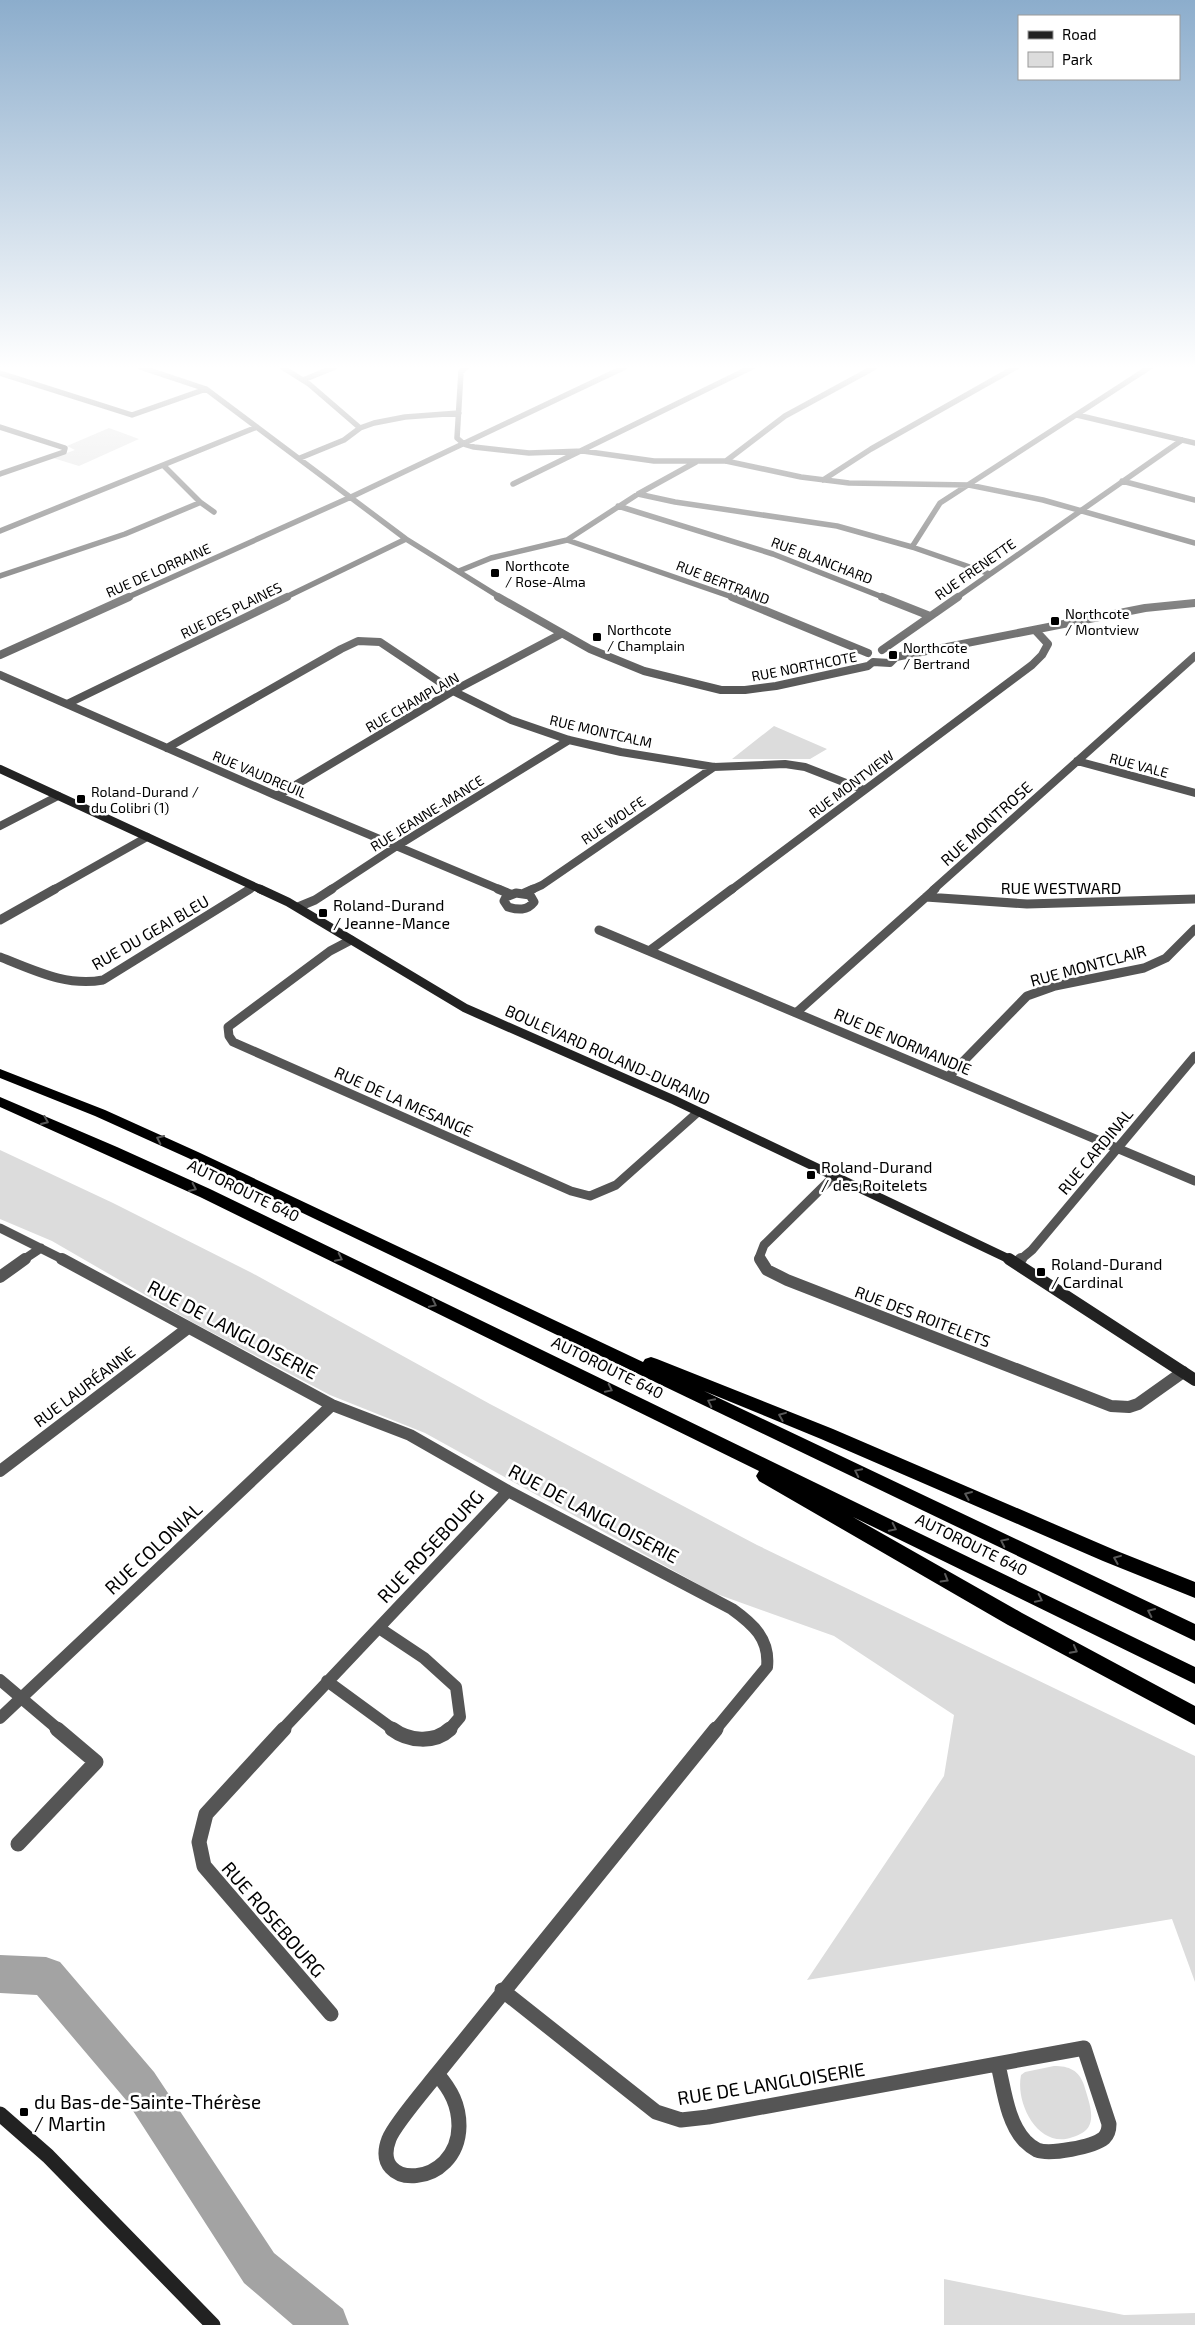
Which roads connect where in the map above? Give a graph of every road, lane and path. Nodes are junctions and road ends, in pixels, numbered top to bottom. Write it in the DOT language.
graph roads {
  1 [pos="140,476"];
  2 [pos="175,476"];
  3 [pos="323,476"];
  4 [pos="397,476"];
  5 [pos="531,476"];
  6 [pos="672,476"];
  7 [pos="800,476"];
  8 [pos="830,476"];
  9 [pos="984,476"];
  10 [pos="1130,476"];
  11 [pos="823,480"];
  12 [pos="1122,481"];
  13 [pos="513,484"];
  14 [pos="969,485"];
  15 [pos="638,494"];
  16 [pos="351,497"];
  17 [pos="1195,500"];
  18 [pos="199,503"];
  19 [pos="618,506"];
  20 [pos="1079,511"];
  21 [pos="214,512"];
  22 [pos="0,531"];
  23 [pos="406,539"];
  24 [pos="568,540"];
  25 [pos="1195,542"];
  26 [pos="912,547"];
  27 [pos="0,568"];
  28 [pos="10,572"];
  29 [pos="459,572"];
  30 [pos="990,574"];
  31 [pos="0,576"];
  32 [pos="1195,604"];
  33 [pos="930,616"];
  34 [pos="1035,630"];
  35 [pos="561,634"];
  36 [pos="882,650"];
  37 [pos="868,653"];
  38 [pos="0,654"];
  39 [pos="1195,656"];
  40 [pos="896,657"];
  41 [pos="874,662"];
  42 [pos="0,675"];
  43 [pos="453,691"];
  44 [pos="67,704"];
  45 [pos="569,740"];
  46 [pos="167,748"];
  47 [pos="1077,761"];
  48 [pos="714,767"];
  49 [pos="0,769"];
  50 [pos="864,790"];
  51 [pos="1195,793"];
  52 [pos="58,796"];
  53 [pos="277,796"];
  54 [pos="0,826"];
  55 [pos="147,837"];
  56 [pos="397,846"];
  57 [pos="253,887"];
  58 [pos="524,893"];
  59 [pos="510,894"];
  60 [pos="926,897"];
  61 [pos="1195,900"];
  62 [pos="298,908"];
  63 [pos="0,920"];
  64 [pos="1195,929"];
  65 [pos="599,930"];
  66 [pos="351,940"];
  67 [pos="649,951"];
  68 [pos="0,958"];
  69 [pos="797,1012"];
  70 [pos="1195,1056"];
  71 [pos="0,1073"];
  72 [pos="949,1076"];
  73 [pos="0,1102"];
  74 [pos="698,1112"];
  75 [pos="1117,1147"];
  76 [pos="835,1175"];
  77 [pos="1195,1181"];
  78 [pos="0,1228"];
  79 [pos="41,1248"];
  80 [pos="1017,1263"];
  81 [pos="0,1277"];
  82 [pos="511,1306"];
  83 [pos="188,1328"];
  84 [pos="1183,1372"];
  85 [pos="1195,1380"];
  86 [pos="332,1405"];
  87 [pos="644,1406"];
  88 [pos="0,1471"];
  89 [pos="508,1491"];
  90 [pos="1195,1590"];
  91 [pos="379,1628"];
  92 [pos="1195,1632"];
  93 [pos="1195,1676"];
  94 [pos="0,1680"];
  95 [pos="327,1681"];
  96 [pos="21,1699"];
  97 [pos="1195,1716"];
  98 [pos="0,1718"];
  99 [pos="18,1844"];
  100 [pos="502,1990"];
  101 [pos="331,2014"];
  102 [pos="998,2065"];
  103 [pos="437,2074"];
  104 [pos="0,2114"];
  105 [pos="213,2325"];
  1 -- 22 [label="street"];
  2 -- 18 [label="street"];
  3 -- 16 [label="street, RUE NORTHCOTE"];
  4 -- 16 [label="street, RUE DE LORRAINE"];
  5 -- 13 [label="street"];
  6 -- 15 [label="street"];
  7 -- 11 [label="street"];
  8 -- 11 [label="street"];
  9 -- 14 [label="street"];
  10 -- 12 [label="street, RUE FRENETTE"];
  11 -- 14 [label="street"];
  12 -- 17 [label="street"];
  12 -- 20 [label="street, RUE FRENETTE"];
  14 -- 20 [label="street"];
  14 -- 26 [label="street"];
  15 -- 19 [label="street"];
  15 -- 26 [label="street"];
  16 -- 23 [label="street, RUE NORTHCOTE"];
  16 -- 38 [label="street, RUE DE LORRAINE"];
  18 -- 21 [label="street"];
  18 -- 28 [label="street"];
  19 -- 24 [label="street"];
  19 -- 33 [label="street, RUE BLANCHARD"];
  20 -- 25 [label="street"];
  20 -- 30 [label="street, RUE FRENETTE"];
  23 -- 29 [label="street, RUE NORTHCOTE"];
  23 -- 44 [label="street, RUE DES PLAINES"];
  24 -- 29 [label="street"];
  24 -- 37 [label="street, RUE BERTRAND"];
  26 -- 30 [label="street"];
  27 -- 28 [label="street"];
  28 -- 31 [label="street"];
  29 -- 35 [label="street, RUE NORTHCOTE"];
  30 -- 33 [label="street, RUE FRENETTE"];
  32 -- 34 [label="street, RUE NORTHCOTE"];
  33 -- 36 [label="street, RUE FRENETTE"];
  34 -- 40 [label="street, RUE NORTHCOTE"];
  34 -- 50 [label="street, RUE MONTVIEW"];
  35 -- 41 [label="street, RUE NORTHCOTE"];
  35 -- 43 [label="street, RUE CHAMPLAIN"];
  36 -- 37 [label="street, RUE FRENETTE"];
  36 -- 40 [label="street"];
  37 -- 41 [label="street"];
  39 -- 47 [label="street, RUE MONTROSE"];
  40 -- 41 [label="street, RUE NORTHCOTE"];
  42 -- 44 [label="street, RUE VAUDREUIL"];
  43 -- 45 [label="street, RUE MONTCALM"];
  43 -- 46 [label="street, RUE MONTCALM"];
  43 -- 53 [label="street, RUE CHAMPLAIN"];
  44 -- 46 [label="street, RUE VAUDREUIL"];
  45 -- 48 [label="street, RUE MONTCALM"];
  45 -- 56 [label="street, RUE JEANNE-MANCE"];
  46 -- 53 [label="street, RUE VAUDREUIL"];
  47 -- 51 [label="street, RUE VALE"];
  47 -- 60 [label="street, RUE MONTROSE"];
  48 -- 50 [label="street, RUE MONTCALM"];
  48 -- 58 [label="street, RUE WOLFE"];
  49 -- 52 [label="street, BOULEVARD ROLAND-DURAND"];
  50 -- 67 [label="street, RUE MONTVIEW"];
  52 -- 54 [label="street"];
  52 -- 55 [label="street, BOULEVARD ROLAND-DURAND"];
  53 -- 56 [label="street, RUE VAUDREUIL"];
  55 -- 57 [label="street, BOULEVARD ROLAND-DURAND"];
  55 -- 63 [label="street"];
  56 -- 59 [label="street, RUE VAUDREUIL"];
  56 -- 62 [label="street, RUE JEANNE-MANCE"];
  57 -- 62 [label="street, BOULEVARD ROLAND-DURAND"];
  57 -- 68 [label="street, RUE DU GEAI BLEU"];
  58 -- 59 [label="street, RUE WOLFE"];
  58 -- 59 [label="street"];
  60 -- 61 [label="street, RUE WESTWARD"];
  60 -- 69 [label="street, RUE MONTROSE"];
  62 -- 66 [label="street, BOULEVARD ROLAND-DURAND"];
  64 -- 72 [label="street, RUE MONTCLAIR"];
  65 -- 67 [label="street, RUE DE NORMANDIE"];
  66 -- 74 [label="street, BOULEVARD ROLAND-DURAND"];
  66 -- 74 [label="street, RUE DE LA MESANGE"];
  67 -- 69 [label="street, RUE DE NORMANDIE"];
  69 -- 72 [label="street, RUE DE NORMANDIE"];
  70 -- 75 [label="street, RUE CARDINAL"];
  82 -- 71 [label="highway, AUTOROUTE 640, one-way"];
  72 -- 75 [label="street, RUE DE NORMANDIE"];
  73 -- 87 [label="highway, AUTOROUTE 640, one-way"];
  74 -- 76 [label="street, BOULEVARD ROLAND-DURAND"];
  75 -- 77 [label="street, RUE DE NORMANDIE"];
  75 -- 80 [label="street, RUE CARDINAL"];
  76 -- 80 [label="street, BOULEVARD ROLAND-DURAND"];
  76 -- 84 [label="street, RUE DES ROITELETS"];
  78 -- 79 [label="street, RUE DE LANGLOISERIE"];
  79 -- 81 [label="street"];
  79 -- 83 [label="street, RUE DE LANGLOISERIE"];
  80 -- 84 [label="street, BOULEVARD ROLAND-DURAND"];
  90 -- 82 [label="highway, one-way"];
  92 -- 82 [label="highway, AUTOROUTE 640, one-way"];
  83 -- 86 [label="street, RUE DE LANGLOISERIE"];
  83 -- 88 [label="street, RUE LAURÉANNE"];
  84 -- 85 [label="street, BOULEVARD ROLAND-DURAND"];
  86 -- 89 [label="street, RUE DE LANGLOISERIE"];
  86 -- 96 [label="street, RUE COLONIAL"];
  87 -- 93 [label="highway, AUTOROUTE 640, one-way"];
  87 -- 97 [label="highway, one-way"];
  89 -- 91 [label="street, RUE ROSEBOURG"];
  89 -- 100 [label="street, RUE DE LANGLOISERIE"];
  91 -- 95 [label="street, RUE ROSEBOURG"];
  91 -- 95 [label="street, RUE ROSEBOURG"];
  94 -- 96 [label="street"];
  95 -- 101 [label="street, RUE ROSEBOURG"];
  96 -- 98 [label="street, RUE COLONIAL"];
  96 -- 99 [label="street"];
  100 -- 102 [label="street, RUE DE LANGLOISERIE"];
  100 -- 103 [label="street, RUE DE LANGLOISERIE"];
  102 -- 102 [label="street, RUE DE LANGLOISERIE"];
  103 -- 103 [label="street, RUE DE LANGLOISERIE"];
  104 -- 105 [label="street"];
}
